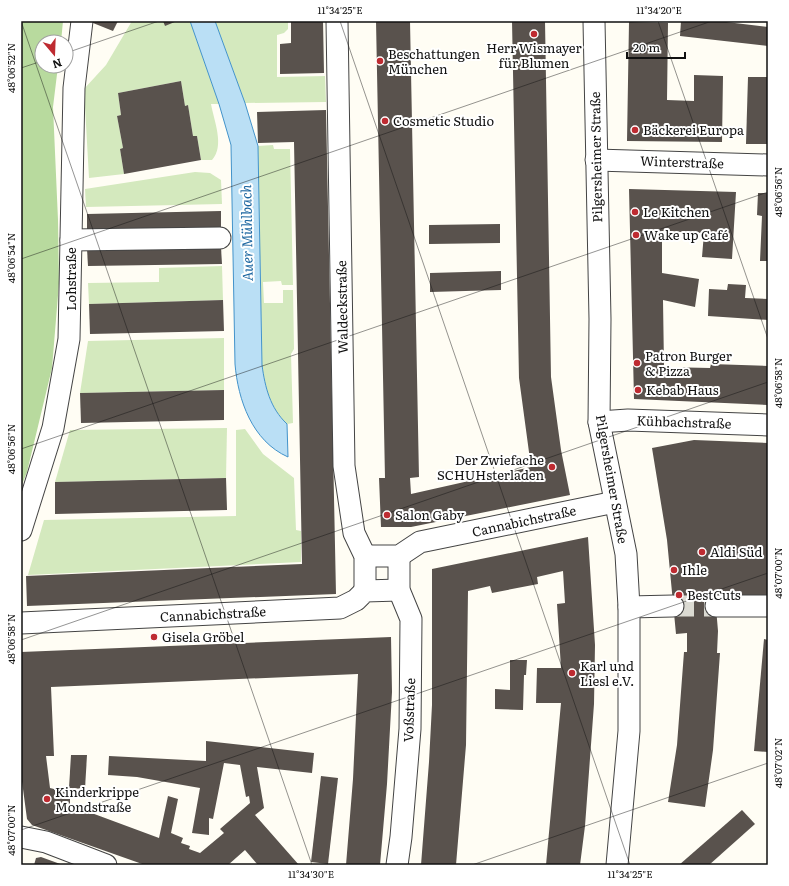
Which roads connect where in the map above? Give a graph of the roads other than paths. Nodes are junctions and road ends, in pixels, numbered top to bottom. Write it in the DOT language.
graph roads {
  1 [pos="82,21"];
  2 [pos="337,21"];
  3 [pos="594,21"];
  4 [pos="596,160"];
  5 [pos="768,165"];
  6 [pos="220,238"];
  7 [pos="71,240"];
  8 [pos="599,422"];
  9 [pos="768,425"];
  10 [pos="615,502"];
  11 [pos="21,530"];
  12 [pos="365,556"];
  13 [pos="399,556"];
  14 [pos="365,590"];
  15 [pos="399,590"];
  16 [pos="673,606"];
  17 [pos="716,606"];
  18 [pos="768,606"];
  19 [pos="629,607"];
  20 [pos="21,623"];
  21 [pos="21,837"];
  22 [pos="106,865"];
  23 [pos="397,865"];
  24 [pos="616,865"];
  1 -- 7 [label="street, Lohstraße"];
  2 -- 12 [label="street, Waldeckstraße"];
  3 -- 4 [label="street, Pilgersheimer Straße"];
  4 -- 5 [label="street, Winterstraße"];
  4 -- 8 [label="street, Pilgersheimer Straße"];
  6 -- 7 [label="street"];
  7 -- 11 [label="street, Lohstraße"];
  8 -- 9 [label="street, Kühbachstraße"];
  8 -- 10 [label="street, Pilgersheimer Straße"];
  10 -- 13 [label="street, Cannabichstraße"];
  10 -- 19 [label="street, Pilgersheimer Straße"];
  12 -- 13 [label="street"];
  12 -- 14 [label="street, Waldeckstraße"];
  13 -- 15 [label="street, Voßstraße"];
  14 -- 15 [label="street"];
  14 -- 20 [label="street, Cannabichstraße"];
  15 -- 23 [label="street, Voßstraße"];
  16 -- 19 [label="street"];
  17 -- 18 [label="street"];
  19 -- 24 [label="street, Pilgersheimer Straße"];
  21 -- 22 [label="street"];
}
